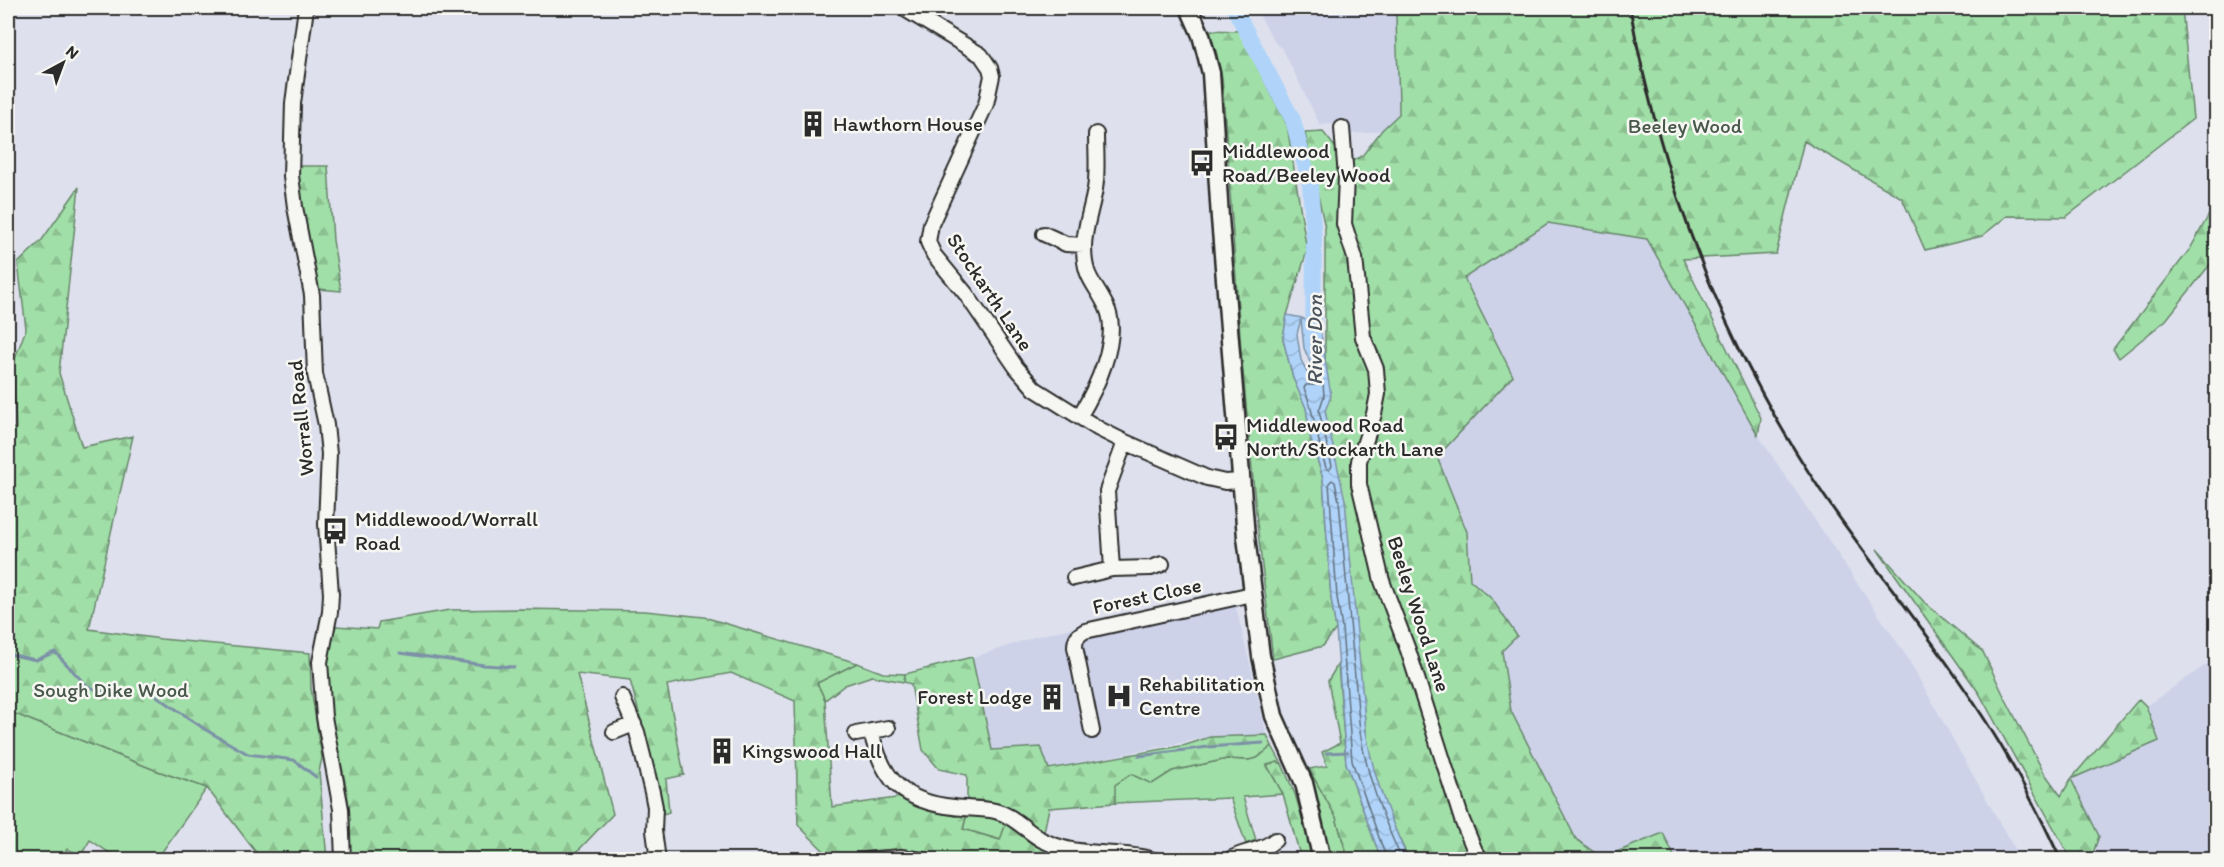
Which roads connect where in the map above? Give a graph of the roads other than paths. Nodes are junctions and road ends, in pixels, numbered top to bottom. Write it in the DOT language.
graph roads {
  1 [pos="306,8"];
  2 [pos="903,8"];
  3 [pos="1190,8"];
  4 [pos="1342,129"];
  5 [pos="1096,134"];
  6 [pos="1044,234"];
  7 [pos="1084,245"];
  8 [pos="1079,417"];
  9 [pos="1125,442"];
  10 [pos="1242,482"];
  11 [pos="1162,564"];
  12 [pos="1112,569"];
  13 [pos="1074,578"];
  14 [pos="1252,594"];
  15 [pos="622,697"];
  16 [pos="634,724"];
  17 [pos="888,728"];
  18 [pos="871,731"];
  19 [pos="1092,731"];
  20 [pos="614,732"];
  21 [pos="856,734"];
  22 [pos="1275,840"];
  23 [pos="1099,856"];
  24 [pos="655,859"];
  25 [pos="343,860"];
  26 [pos="868,860"];
  27 [pos="923,860"];
  28 [pos="1154,860"];
  29 [pos="1229,860"];
  30 [pos="1322,860"];
  31 [pos="1482,860"];
  1 -- 25 [label="street, Worrall Road"];
  2 -- 8 [label="street, Stockarth Lane"];
  3 -- 10 [label="main road"];
  4 -- 31 [label="street, Beeley Wood Lane"];
  5 -- 7 [label="street"];
  6 -- 7 [label="street"];
  7 -- 8 [label="street"];
  8 -- 9 [label="street, Stockarth Lane"];
  9 -- 10 [label="street, Stockarth Lane"];
  9 -- 12 [label="street"];
  10 -- 14 [label="main road"];
  11 -- 12 [label="street"];
  12 -- 13 [label="street"];
  14 -- 19 [label="street, Forest Close"];
  14 -- 30 [label="main road"];
  15 -- 16 [label="street"];
  16 -- 20 [label="street"];
  16 -- 24 [label="street"];
  17 -- 18 [label="street"];
  18 -- 21 [label="street"];
  18 -- 23 [label="street"];
  22 -- 29 [label="street"];
  23 -- 28 [label="street"];
  26 -- 27 [label="street"];
}
